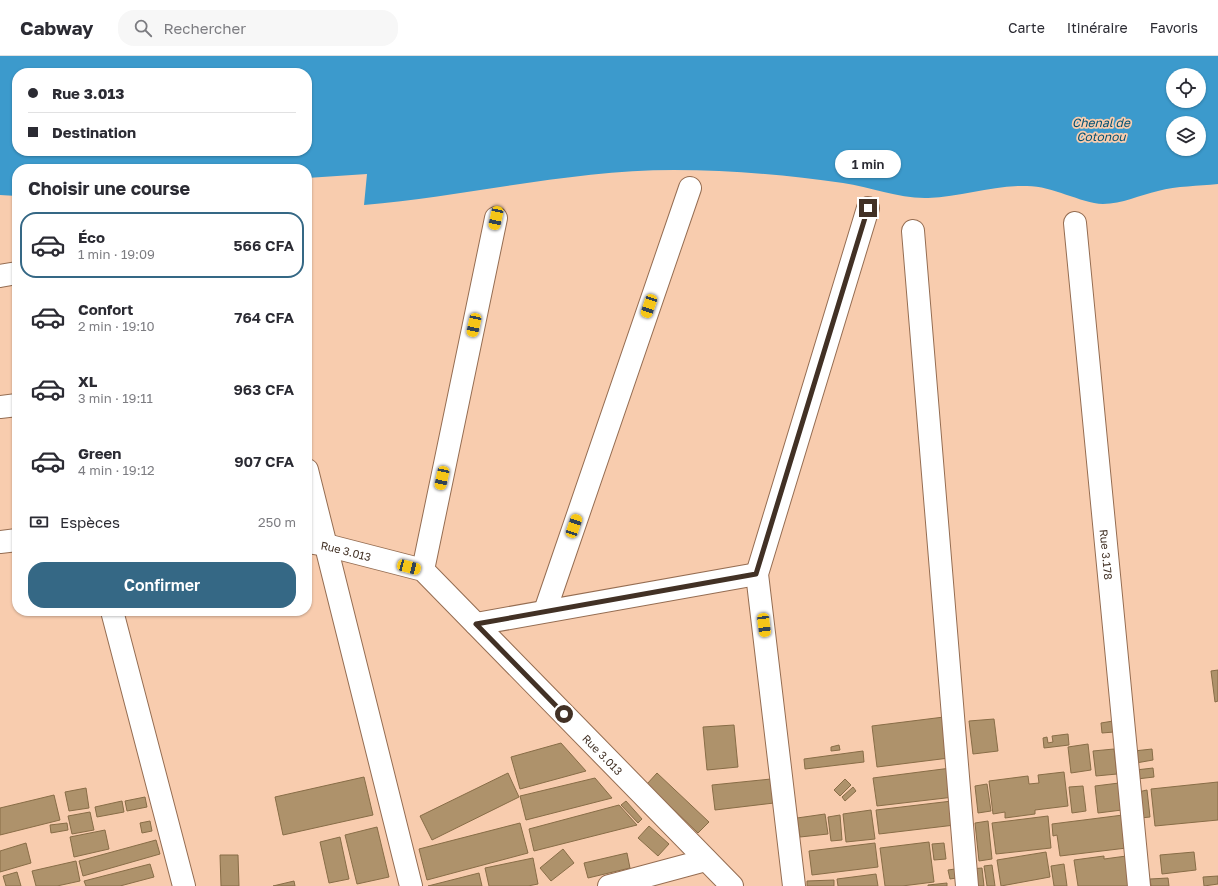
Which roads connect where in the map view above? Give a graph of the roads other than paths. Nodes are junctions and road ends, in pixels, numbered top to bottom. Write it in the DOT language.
graph roads {
  1 [pos="690,188"];
  2 [pos="868,208"];
  3 [pos="496,218"];
  4 [pos="1075,223"];
  5 [pos="913,231"];
  6 [pos="12,274"];
  7 [pos="0,276"];
  8 [pos="12,406"];
  9 [pos="0,407"];
  10 [pos="312,511"];
  11 [pos="12,541"];
  12 [pos="0,542"];
  13 [pos="316,543"];
  14 [pos="423,570"];
  15 [pos="756,574"];
  16 [pos="545,611"];
  17 [pos="113,616"];
  18 [pos="476,624"];
  19 [pos="706,860"];
  20 [pos="184,886"];
  21 [pos="411,886"];
  22 [pos="609,886"];
  23 [pos="732,886"];
  24 [pos="794,886"];
  25 [pos="967,886"];
  26 [pos="1139,886"];
  1 -- 16 [label="street"];
  2 -- 15 [label="street"];
  3 -- 14 [label="street"];
  4 -- 26 [label="street, Rue 3.178"];
  5 -- 25 [label="street"];
  6 -- 7 [label="street"];
  8 -- 9 [label="street"];
  10 -- 13 [label="street"];
  11 -- 12 [label="street"];
  13 -- 14 [label="street, Rue 3.013"];
  13 -- 21 [label="street"];
  14 -- 18 [label="street, Rue 3.013"];
  15 -- 16 [label="street"];
  15 -- 24 [label="street"];
  16 -- 18 [label="street"];
  17 -- 20 [label="street"];
  18 -- 19 [label="street, Rue 3.013"];
  19 -- 22 [label="street"];
  19 -- 23 [label="street, Rue 3.013"];
}
